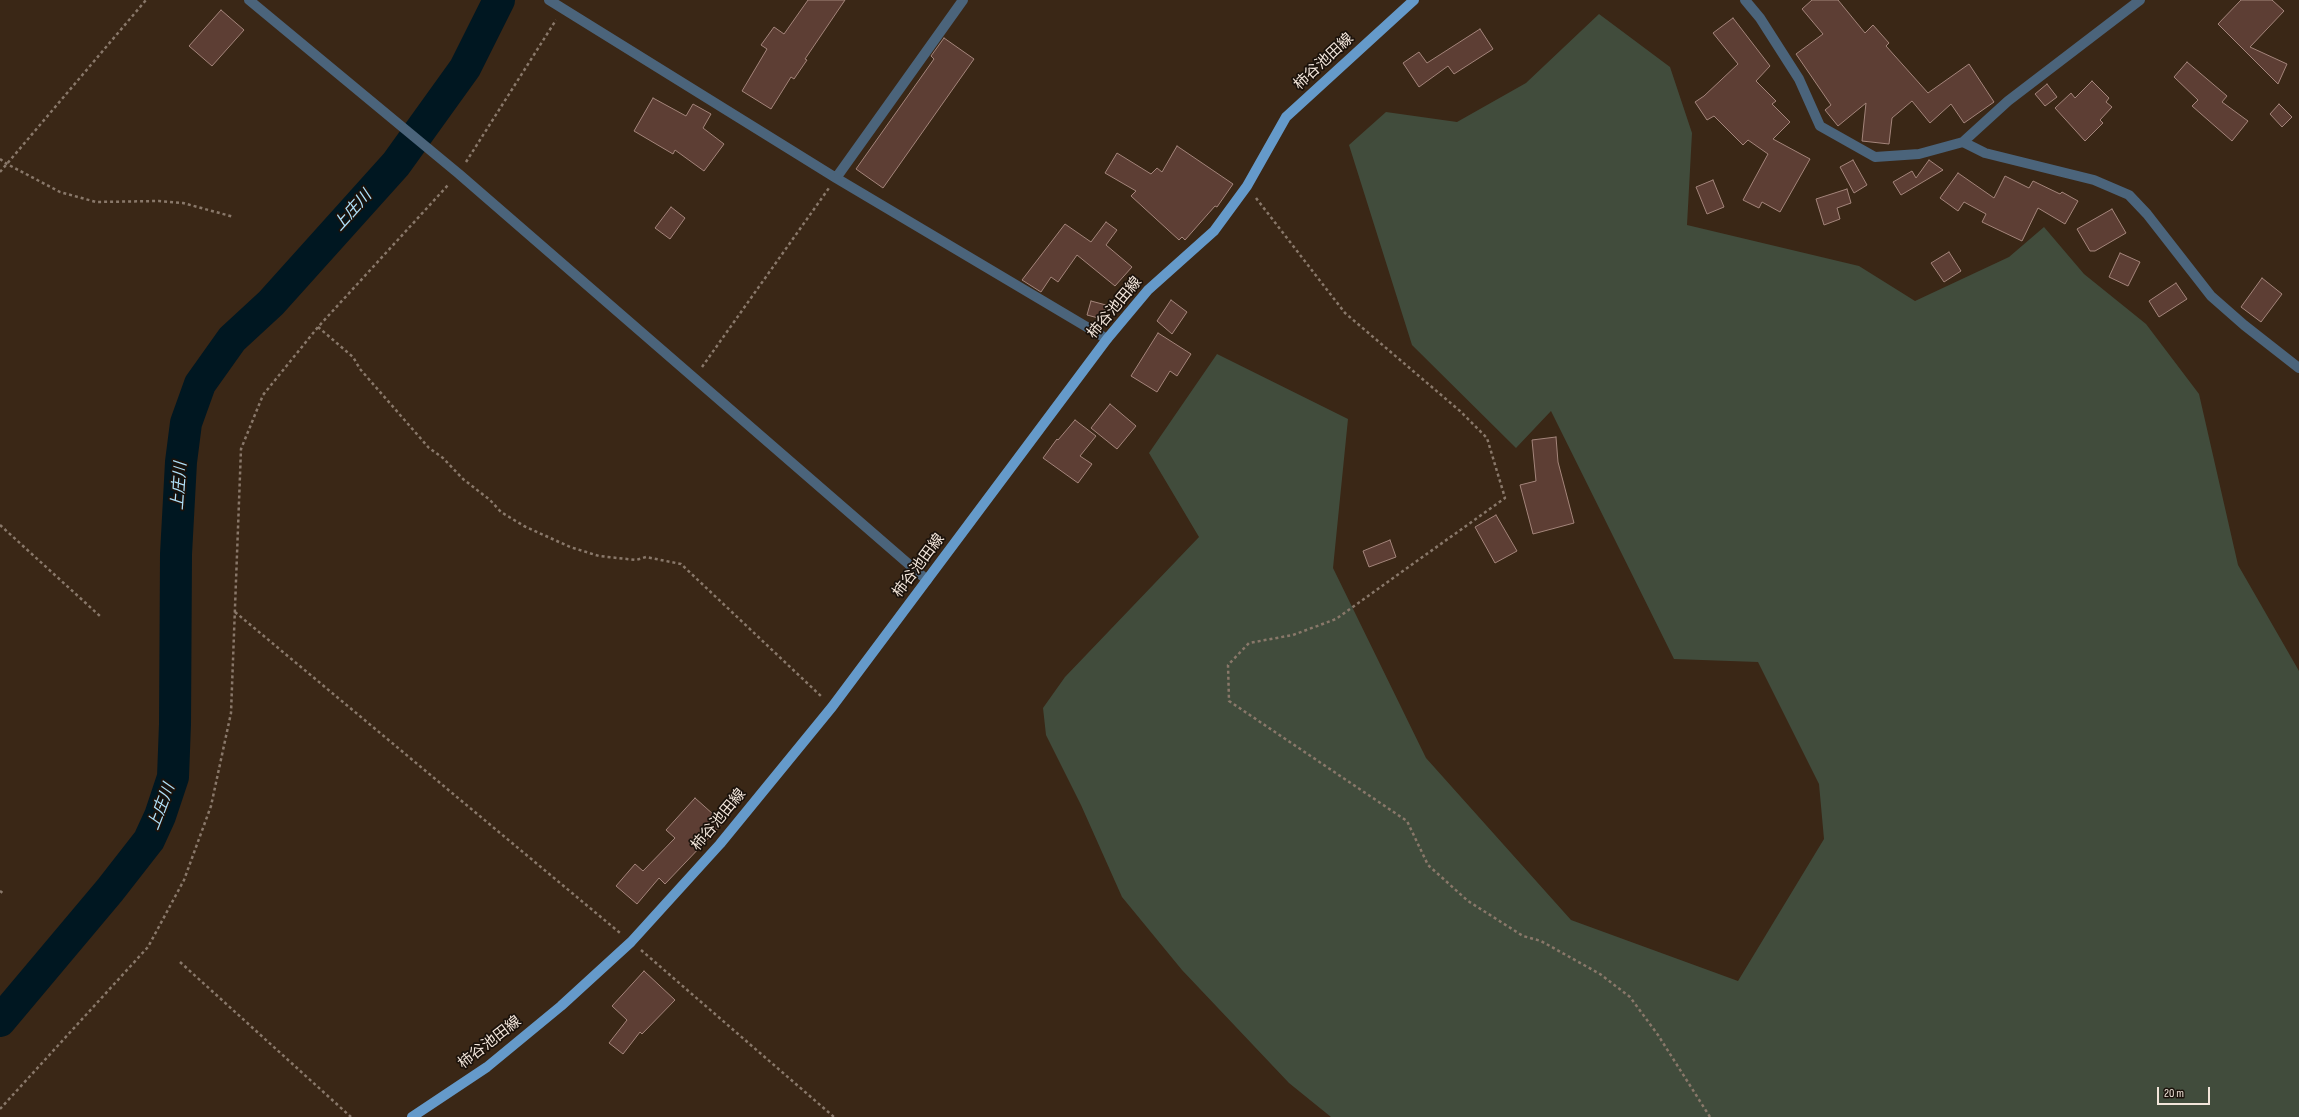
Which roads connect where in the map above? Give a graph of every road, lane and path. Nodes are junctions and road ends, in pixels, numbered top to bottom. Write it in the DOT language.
graph roads {
  1 [pos="146,0"];
  2 [pos="249,0"];
  3 [pos="549,0"];
  4 [pos="963,0"];
  5 [pos="1414,0"];
  6 [pos="1745,0"];
  7 [pos="2140,0"];
  8 [pos="563,9"];
  9 [pos="1963,142"];
  10 [pos="0,159"];
  11 [pos="7,164"];
  12 [pos="0,172"];
  13 [pos="458,174"];
  14 [pos="836,178"];
  15 [pos="1246,186"];
  16 [pos="234,217"];
  17 [pos="318,327"];
  18 [pos="1107,340"];
  19 [pos="2299,368"];
  20 [pos="694,379"];
  21 [pos="0,525"];
  22 [pos="927,580"];
  23 [pos="235,612"];
  24 [pos="101,617"];
  25 [pos="832,707"];
  26 [pos="0,891"];
  27 [pos="4,894"];
  28 [pos="632,942"];
  29 [pos="180,962"];
  30 [pos="0,1109"];
  31 [pos="351,1117"];
  32 [pos="412,1117"];
  33 [pos="834,1117"];
  34 [pos="1710,1117"];
  1 -- 11 [label="path"];
  2 -- 13 [label="street"];
  3 -- 8 [label="street"];
  4 -- 14 [label="street"];
  5 -- 15 [label="main road, 柿谷池田線"];
  6 -- 9 [label="street"];
  7 -- 9 [label="street"];
  8 -- 13 [label="path"];
  8 -- 14 [label="street"];
  9 -- 19 [label="street"];
  10 -- 11 [label="path"];
  11 -- 12 [label="path"];
  11 -- 16 [label="path"];
  13 -- 17 [label="path"];
  13 -- 20 [label="street"];
  14 -- 18 [label="street"];
  14 -- 20 [label="path"];
  15 -- 18 [label="main road, 柿谷池田線"];
  15 -- 34 [label="path"];
  17 -- 23 [label="path"];
  17 -- 25 [label="path"];
  18 -- 22 [label="main road, 柿谷池田線"];
  20 -- 22 [label="street"];
  21 -- 24 [label="path"];
  22 -- 25 [label="main road, 柿谷池田線"];
  23 -- 28 [label="path"];
  23 -- 30 [label="path"];
  25 -- 28 [label="main road, 柿谷池田線"];
  26 -- 27 [label="path"];
  28 -- 32 [label="main road, 柿谷池田線"];
  28 -- 33 [label="path"];
  29 -- 31 [label="path"];
}
